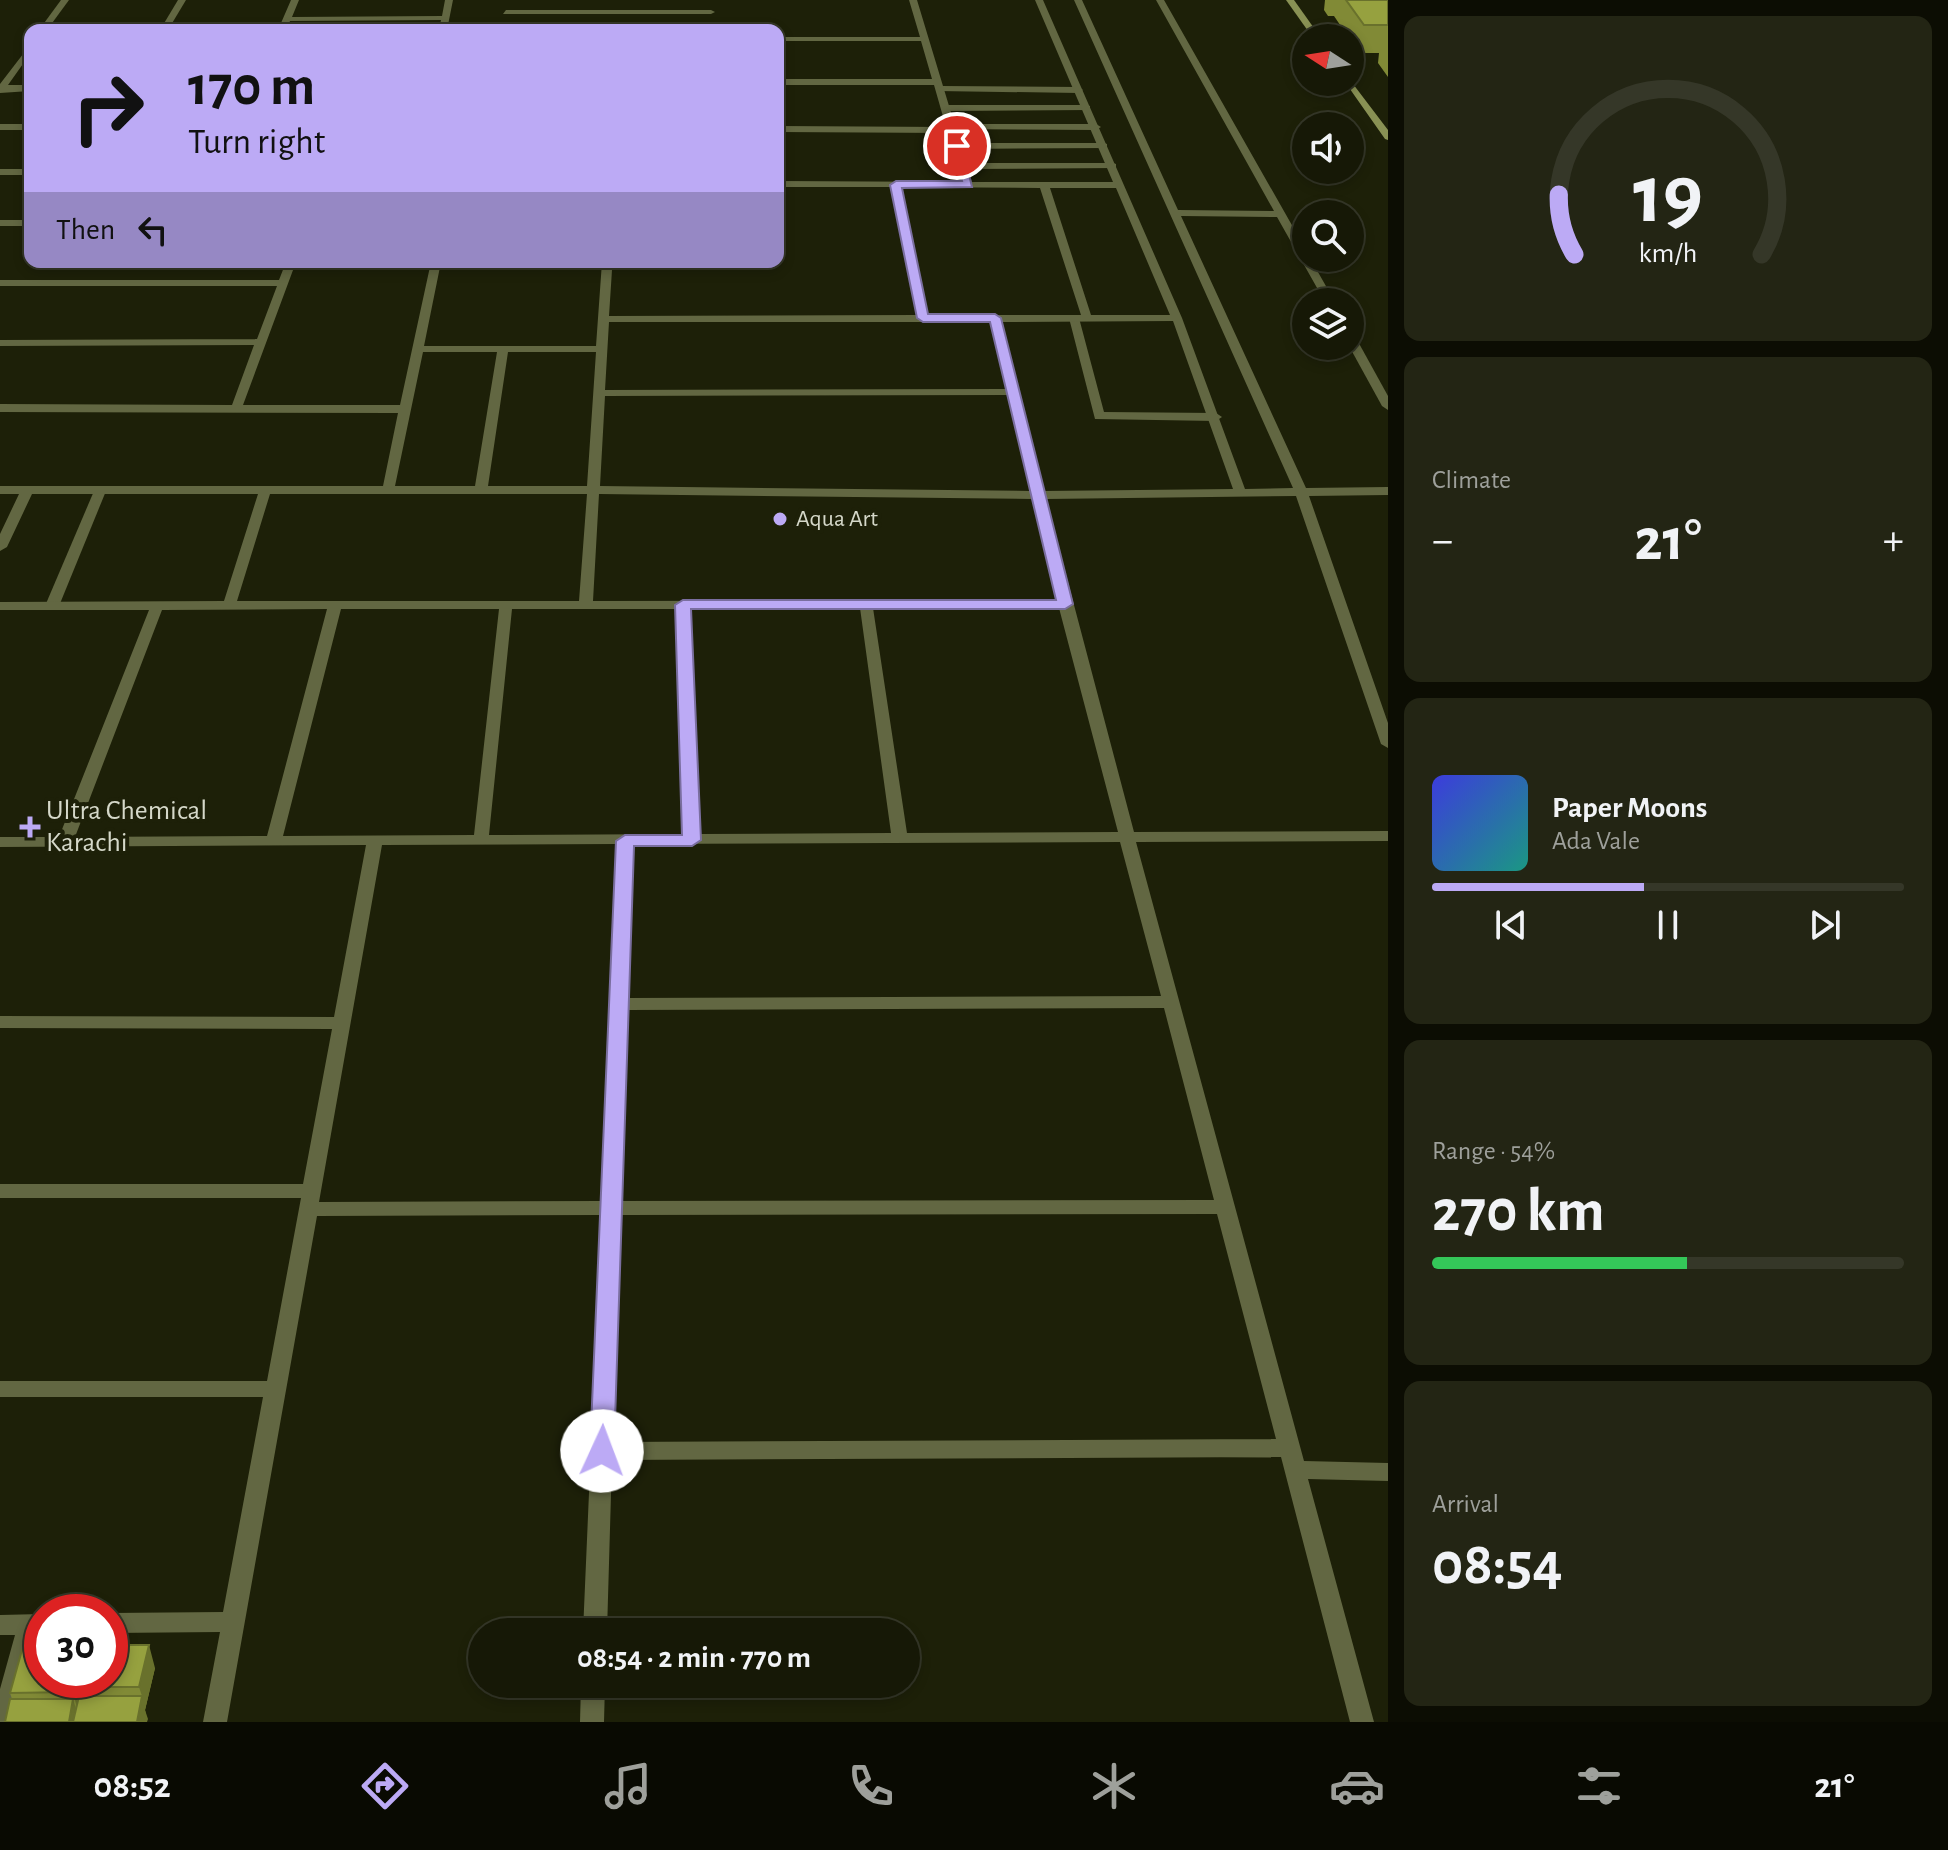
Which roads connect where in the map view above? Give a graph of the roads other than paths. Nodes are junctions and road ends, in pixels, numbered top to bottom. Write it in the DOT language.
graph roads {
  1 [pos="65,0"];
  2 [pos="182,0"];
  3 [pos="295,0"];
  4 [pos="449,0"];
  5 [pos="508,0"];
  6 [pos="710,0"];
  7 [pos="913,0"];
  8 [pos="1039,0"];
  9 [pos="1078,0"];
  10 [pos="1160,0"];
  11 [pos="1290,0"];
  12 [pos="506,12"];
  13 [pos="711,12"];
  14 [pos="445,18"];
  15 [pos="286,19"];
  16 [pos="47,24"];
  17 [pos="168,24"];
  18 [pos="284,24"];
  19 [pos="444,24"];
  20 [pos="504,24"];
  21 [pos="712,24"];
  22 [pos="1307,24"];
  23 [pos="784,39"];
  24 [pos="925,39"];
  25 [pos="24,57"];
  26 [pos="784,82"];
  27 [pos="939,86"];
  28 [pos="0,88"];
  29 [pos="24,88"];
  30 [pos="1079,90"];
  31 [pos="1359,96"];
  32 [pos="945,108"];
  33 [pos="1087,108"];
  34 [pos="0,127"];
  35 [pos="24,127"];
  36 [pos="1096,127"];
  37 [pos="951,128"];
  38 [pos="784,129"];
  39 [pos="1388,137"];
  40 [pos="957,146"];
  41 [pos="1104,146"];
  42 [pos="963,166"];
  43 [pos="1113,166"];
  44 [pos="0,172"];
  45 [pos="24,172"];
  46 [pos="784,184"];
  47 [pos="896,185"];
  48 [pos="968,185"];
  49 [pos="1044,185"];
  50 [pos="1121,185"];
  51 [pos="1177,213"];
  52 [pos="1280,214"];
  53 [pos="0,223"];
  54 [pos="24,223"];
  55 [pos="289,268"];
  56 [pos="435,268"];
  57 [pos="607,268"];
  58 [pos="0,283"];
  59 [pos="283,283"];
  60 [pos="1322,288"];
  61 [pos="923,318"];
  62 [pos="995,318"];
  63 [pos="1080,318"];
  64 [pos="1177,318"];
  65 [pos="604,319"];
  66 [pos="260,342"];
  67 [pos="0,343"];
  68 [pos="418,349"];
  69 [pos="503,349"];
  70 [pos="602,349"];
  71 [pos="1362,360"];
  72 [pos="1014,392"];
  73 [pos="599,393"];
  74 [pos="1388,406"];
  75 [pos="0,408"];
  76 [pos="236,409"];
  77 [pos="405,409"];
  78 [pos="1216,417"];
  79 [pos="0,490"];
  80 [pos="265,490"];
  81 [pos="388,490"];
  82 [pos="481,490"];
  83 [pos="593,490"];
  84 [pos="27,491"];
  85 [pos="100,491"];
  86 [pos="1388,491"];
  87 [pos="1240,492"];
  88 [pos="1301,492"];
  89 [pos="1038,495"];
  90 [pos="0,547"];
  91 [pos="866,604"];
  92 [pos="1065,604"];
  93 [pos="335,605"];
  94 [pos="506,605"];
  95 [pos="586,605"];
  96 [pos="683,605"];
  97 [pos="0,606"];
  98 [pos="52,606"];
  99 [pos="157,606"];
  100 [pos="229,606"];
  101 [pos="1388,744"];
  102 [pos="1388,836"];
  103 [pos="1127,839"];
  104 [pos="692,840"];
  105 [pos="900,840"];
  106 [pos="274,841"];
  107 [pos="375,841"];
  108 [pos="481,841"];
  109 [pos="625,841"];
  110 [pos="0,842"];
  111 [pos="65,842"];
  112 [pos="1171,1002"];
  113 [pos="619,1004"];
  114 [pos="0,1022"];
  115 [pos="342,1023"];
  116 [pos="0,1191"];
  117 [pos="309,1200"];
  118 [pos="1225,1207"];
  119 [pos="611,1209"];
  120 [pos="0,1389"];
  121 [pos="275,1389"];
  122 [pos="1289,1448"];
  123 [pos="602,1451"];
  124 [pos="1295,1470"];
  125 [pos="1388,1472"];
  126 [pos="596,1618"];
  127 [pos="232,1622"];
  128 [pos="128,1623"];
  129 [pos="24,1624"];
  130 [pos="0,1625"];
  131 [pos="24,1660"];
  132 [pos="593,1698"];
  133 [pos="3,1722"];
  134 [pos="215,1722"];
  135 [pos="592,1722"];
  136 [pos="1362,1722"];
  1 -- 16 [label="street"];
  2 -- 17 [label="street"];
  3 -- 15 [label="street"];
  4 -- 14 [label="street"];
  5 -- 12 [label="street"];
  6 -- 13 [label="street"];
  7 -- 24 [label="street"];
  8 -- 30 [label="street"];
  9 -- 51 [label="street"];
  10 -- 52 [label="street"];
  11 -- 22 [label="street"];
  12 -- 13 [label="street"];
  12 -- 20 [label="street"];
  13 -- 21 [label="street"];
  14 -- 15 [label="street"];
  14 -- 19 [label="street"];
  15 -- 18 [label="street"];
  23 -- 24 [label="street"];
  24 -- 27 [label="street"];
  25 -- 28 [label="street"];
  26 -- 27 [label="street"];
  27 -- 30 [label="street"];
  27 -- 32 [label="street"];
  28 -- 29 [label="street"];
  30 -- 33 [label="street"];
  31 -- 39 [label="street"];
  32 -- 33 [label="street"];
  32 -- 37 [label="street"];
  33 -- 36 [label="street"];
  34 -- 35 [label="street"];
  36 -- 37 [label="street"];
  36 -- 41 [label="street"];
  37 -- 38 [label="street"];
  37 -- 40 [label="street"];
  40 -- 41 [label="street"];
  40 -- 42 [label="street"];
  41 -- 43 [label="street"];
  42 -- 43 [label="street"];
  42 -- 48 [label="street"];
  43 -- 50 [label="street"];
  44 -- 45 [label="street"];
  46 -- 47 [label="street"];
  47 -- 48 [label="street"];
  47 -- 61 [label="street"];
  48 -- 49 [label="street"];
  49 -- 50 [label="street"];
  49 -- 63 [label="street"];
  50 -- 64 [label="street"];
  51 -- 52 [label="street"];
  51 -- 88 [label="street"];
  52 -- 60 [label="street"];
  53 -- 54 [label="street"];
  55 -- 59 [label="street"];
  56 -- 68 [label="street"];
  57 -- 65 [label="street"];
  58 -- 59 [label="street"];
  59 -- 66 [label="street"];
  61 -- 62 [label="street"];
  61 -- 65 [label="street"];
  62 -- 63 [label="street"];
  62 -- 72 [label="street"];
  63 -- 64 [label="street"];
  63 -- 78 [label="street"];
  64 -- 78 [label="street"];
  65 -- 70 [label="street"];
  66 -- 67 [label="street"];
  66 -- 76 [label="street"];
  68 -- 69 [label="street"];
  68 -- 77 [label="street"];
  69 -- 70 [label="street"];
  69 -- 82 [label="street"];
  70 -- 73 [label="street"];
  71 -- 74 [label="street"];
  72 -- 73 [label="street"];
  72 -- 89 [label="street"];
  73 -- 83 [label="street"];
  75 -- 76 [label="street"];
  76 -- 77 [label="street"];
  77 -- 81 [label="street"];
  78 -- 87 [label="street"];
  79 -- 84 [label="street"];
  80 -- 81 [label="street"];
  80 -- 85 [label="street"];
  80 -- 100 [label="street"];
  81 -- 82 [label="street"];
  82 -- 83 [label="street"];
  83 -- 89 [label="street"];
  83 -- 95 [label="street"];
  84 -- 85 [label="street"];
  84 -- 90 [label="street"];
  85 -- 98 [label="street"];
  86 -- 88 [label="street"];
  87 -- 88 [label="street"];
  87 -- 89 [label="street"];
  88 -- 101 [label="street"];
  89 -- 92 [label="street"];
  91 -- 92 [label="street"];
  91 -- 96 [label="street"];
  91 -- 105 [label="street"];
  92 -- 103 [label="street"];
  93 -- 94 [label="street"];
  93 -- 100 [label="street"];
  93 -- 106 [label="street"];
  94 -- 95 [label="street"];
  94 -- 108 [label="street"];
  95 -- 96 [label="street"];
  96 -- 104 [label="street"];
  97 -- 98 [label="street"];
  98 -- 99 [label="street"];
  99 -- 100 [label="street"];
  99 -- 111 [label="street"];
  102 -- 103 [label="street"];
  103 -- 105 [label="street"];
  103 -- 112 [label="street"];
  104 -- 105 [label="street"];
  104 -- 109 [label="street"];
  106 -- 107 [label="street"];
  106 -- 111 [label="street"];
  107 -- 108 [label="street"];
  107 -- 115 [label="street"];
  108 -- 109 [label="street"];
  109 -- 113 [label="street"];
  110 -- 111 [label="street"];
  112 -- 113 [label="street"];
  112 -- 118 [label="street"];
  113 -- 119 [label="street"];
  114 -- 115 [label="street"];
  115 -- 117 [label="street"];
  116 -- 117 [label="street"];
  117 -- 119 [label="street"];
  117 -- 121 [label="street"];
  118 -- 119 [label="street"];
  118 -- 122 [label="street"];
  119 -- 123 [label="street"];
  120 -- 121 [label="street"];
  121 -- 127 [label="street"];
  122 -- 123 [label="street"];
  122 -- 124 [label="street"];
  123 -- 126 [label="street"];
  124 -- 125 [label="street"];
  124 -- 136 [label="street"];
  127 -- 128 [label="street"];
  127 -- 134 [label="street"];
  129 -- 130 [label="street"];
  131 -- 133 [label="street"];
  132 -- 135 [label="street"];
}
